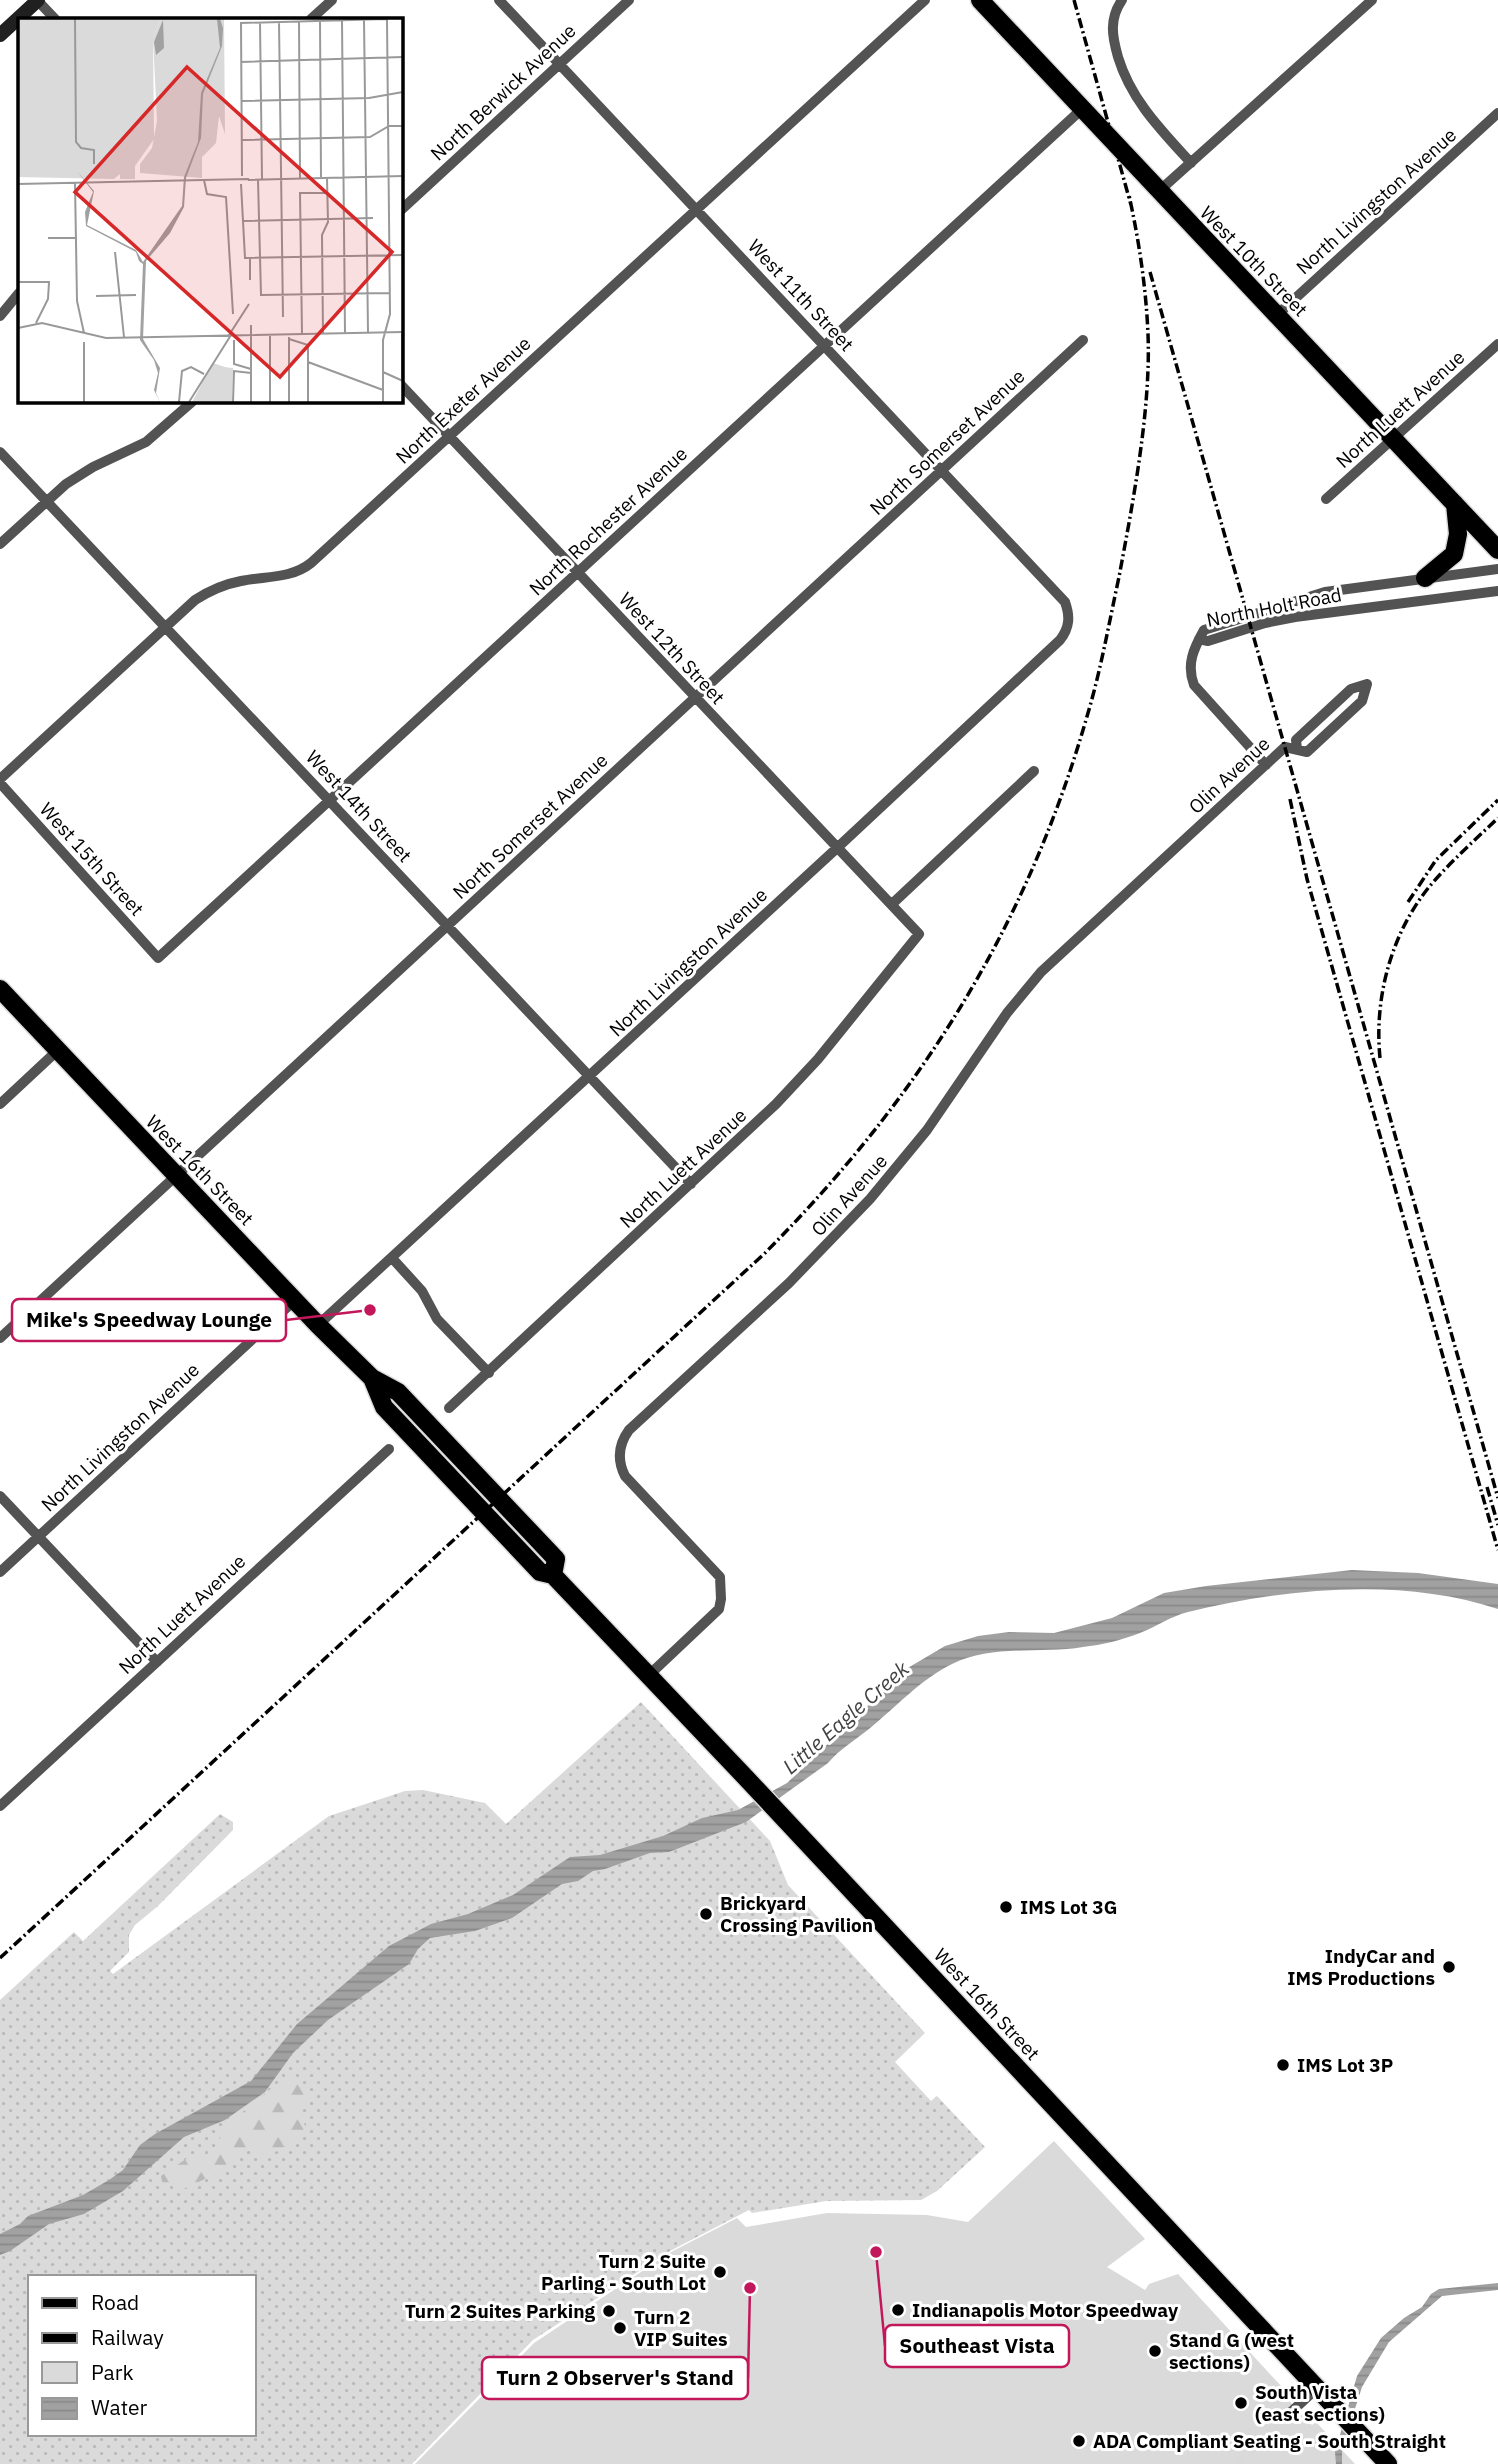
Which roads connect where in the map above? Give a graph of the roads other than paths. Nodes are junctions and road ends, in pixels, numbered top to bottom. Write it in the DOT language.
graph roads {
  1 [pos="37,0"];
  2 [pos="332,0"];
  3 [pos="499,0"];
  4 [pos="629,0"];
  5 [pos="925,0"];
  6 [pos="980,0"];
  7 [pos="1122,0"];
  8 [pos="1372,0"];
  9 [pos="54,18"];
  10 [pos="312,18"];
  11 [pos="0,35"];
  12 [pos="559,64"];
  13 [pos="1082,109"];
  14 [pos="1498,113"];
  15 [pos="1191,163"];
  16 [pos="1159,191"];
  17 [pos="402,209"];
  18 [pos="697,209"];
  19 [pos="18,294"];
  20 [pos="1277,314"];
  21 [pos="0,316"];
  22 [pos="1083,340"];
  23 [pos="1498,344"];
  24 [pos="824,346"];
  25 [pos="402,387"];
  26 [pos="192,402"];
  27 [pos="449,437"];
  28 [pos="1393,438"];
  29 [pos="0,452"];
  30 [pos="943,471"];
  31 [pos="1325,499"];
  32 [pos="47,501"];
  33 [pos="1454,503"];
  34 [pos="0,544"];
  35 [pos="1498,550"];
  36 [pos="1498,569"];
  37 [pos="578,573"];
  38 [pos="1425,579"];
  39 [pos="1498,591"];
  40 [pos="1069,617"];
  41 [pos="165,626"];
  42 [pos="1199,639"];
  43 [pos="696,698"];
  44 [pos="1297,749"];
  45 [pos="1266,765"];
  46 [pos="1034,771"];
  47 [pos="0,781"];
  48 [pos="330,801"];
  49 [pos="838,848"];
  50 [pos="891,904"];
  51 [pos="448,926"];
  52 [pos="919,934"];
  53 [pos="158,958"];
  54 [pos="0,989"];
  55 [pos="58,1050"];
  56 [pos="590,1076"];
  57 [pos="0,1104"];
  58 [pos="177,1175"];
  59 [pos="691,1184"];
  60 [pos="393,1258"];
  61 [pos="295,1300"];
  62 [pos="318,1325"];
  63 [pos="0,1338"];
  64 [pos="489,1373"];
  65 [pos="449,1408"];
  66 [pos="389,1449"];
  67 [pos="0,1496"];
  68 [pos="39,1536"];
  69 [pos="0,1572"];
  70 [pos="157,1662"];
  71 [pos="648,1676"];
  72 [pos="0,1806"];
  73 [pos="1317,2388"];
  74 [pos="1290,2413"];
  75 [pos="1388,2464"];
  1 -- 9 [label="street"];
  1 -- 11 [label="street"];
  2 -- 10 [label="street"];
  3 -- 12 [label="street, West 11th Street"];
  4 -- 12 [label="street, North Berwick Avenue"];
  5 -- 18 [label="street, North Exeter Avenue"];
  6 -- 13 [label="main road, West 10th Street"];
  7 -- 15 [label="street"];
  8 -- 15 [label="street"];
  12 -- 17 [label="street, North Berwick Avenue"];
  12 -- 18 [label="street, West 11th Street"];
  13 -- 16 [label="main road, West 10th Street"];
  13 -- 24 [label="street, North Rochester Avenue"];
  14 -- 20 [label="street, North Livingston Avenue"];
  15 -- 16 [label="street"];
  16 -- 20 [label="main road, West 10th Street"];
  18 -- 24 [label="street, West 11th Street"];
  18 -- 27 [label="street, North Exeter Avenue"];
  19 -- 21 [label="street"];
  20 -- 28 [label="main road, West 10th Street"];
  22 -- 30 [label="street, North Somerset Avenue"];
  23 -- 28 [label="street, North Luett Avenue"];
  24 -- 30 [label="street, West 11th Street"];
  24 -- 37 [label="street, North Rochester Avenue"];
  25 -- 27 [label="street, West 12th Street"];
  26 -- 32 [label="street"];
  27 -- 37 [label="street, West 12th Street"];
  27 -- 41 [label="street, North Exeter Avenue"];
  28 -- 31 [label="street, North Luett Avenue"];
  28 -- 33 [label="main road, West 10th Street"];
  29 -- 32 [label="street, West 14th Street"];
  30 -- 40 [label="street, West 11th Street"];
  30 -- 43 [label="street, North Somerset Avenue"];
  32 -- 34 [label="street"];
  32 -- 41 [label="street, West 14th Street"];
  33 -- 35 [label="main road, West 10th Street"];
  33 -- 38 [label="main road"];
  36 -- 38 [label="street, North Holt Road"];
  37 -- 43 [label="street, West 12th Street"];
  37 -- 48 [label="street, North Rochester Avenue"];
  38 -- 42 [label="street, North Holt Road"];
  39 -- 42 [label="street, North Holt Road"];
  40 -- 49 [label="street, North Livingston Avenue"];
  41 -- 47 [label="street, North Exeter Avenue"];
  41 -- 48 [label="street, West 14th Street"];
  42 -- 45 [label="street"];
  43 -- 49 [label="street, West 12th Street"];
  43 -- 51 [label="street, North Somerset Avenue"];
  44 -- 44 [label="street, Olin Avenue"];
  44 -- 45 [label="street, Olin Avenue"];
  45 -- 71 [label="street, Olin Avenue"];
  46 -- 50 [label="street"];
  47 -- 53 [label="street, West 15th Street"];
  48 -- 51 [label="street, West 14th Street"];
  48 -- 53 [label="street, North Rochester Avenue"];
  49 -- 50 [label="street, West 12th Street"];
  49 -- 56 [label="street, North Livingston Avenue"];
  50 -- 52 [label="street, West 12th Street"];
  51 -- 56 [label="street, West 14th Street"];
  51 -- 58 [label="street, North Somerset Avenue"];
  52 -- 59 [label="street, North Luett Avenue"];
  54 -- 55 [label="main road, West 16th Street"];
  55 -- 57 [label="street"];
  55 -- 58 [label="main road, West 16th Street"];
  56 -- 59 [label="street, West 14th Street"];
  56 -- 60 [label="street, North Livingston Avenue"];
  58 -- 61 [label="main road, West 16th Street"];
  58 -- 63 [label="street, North Somerset Avenue"];
  59 -- 64 [label="street, North Luett Avenue"];
  60 -- 62 [label="street, North Livingston Avenue"];
  60 -- 64 [label="street"];
  61 -- 62 [label="main road, West 16th Street"];
  61 -- 68 [label="street, North Livingston Avenue"];
  62 -- 71 [label="main road, West 16th Street"];
  64 -- 65 [label="street, North Luett Avenue"];
  66 -- 70 [label="street, North Luett Avenue"];
  67 -- 68 [label="street"];
  68 -- 69 [label="street, North Livingston Avenue"];
  68 -- 70 [label="street"];
  70 -- 72 [label="street, North Luett Avenue"];
  71 -- 73 [label="main road, West 16th Street"];
  73 -- 74 [label="street"];
  73 -- 75 [label="main road, West 16th Street"];
}
